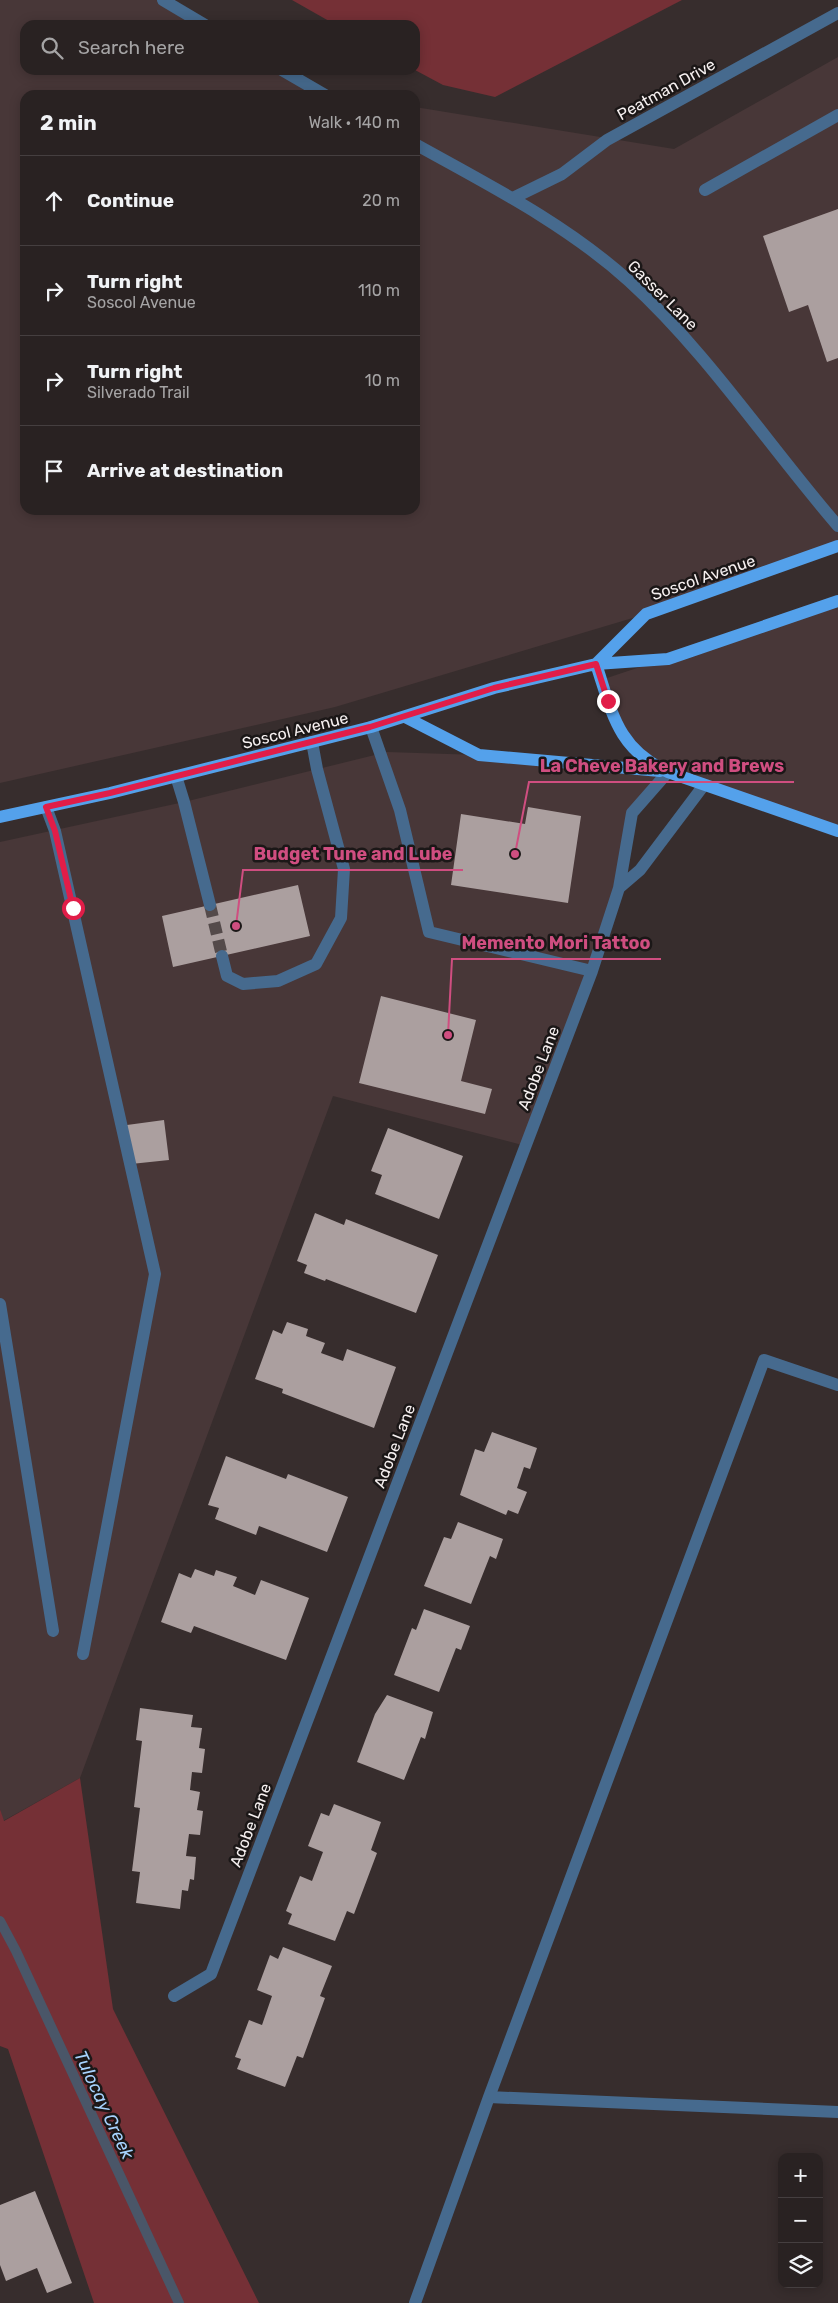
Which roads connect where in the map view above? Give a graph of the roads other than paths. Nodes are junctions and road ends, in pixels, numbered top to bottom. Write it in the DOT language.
graph roads {
  1 [pos="163,0"];
  2 [pos="835,14"];
  3 [pos="197,20"];
  4 [pos="838,28"];
  5 [pos="291,75"];
  6 [pos="316,90"];
  7 [pos="838,115"];
  8 [pos="420,147"];
  9 [pos="705,190"];
  10 [pos="513,198"];
  11 [pos="838,526"];
  12 [pos="838,546"];
  13 [pos="838,601"];
  14 [pos="596,664"];
  15 [pos="405,717"];
  16 [pos="370,727"];
  17 [pos="312,742"];
  18 [pos="668,772"];
  19 [pos="176,776"];
  20 [pos="704,785"];
  21 [pos="46,807"];
  22 [pos="0,817"];
  23 [pos="838,831"];
  24 [pos="619,888"];
  25 [pos="210,905"];
  26 [pos="222,956"];
  27 [pos="592,971"];
  28 [pos="0,1304"];
  29 [pos="838,1386"];
  30 [pos="53,1631"];
  31 [pos="83,1654"];
  32 [pos="174,1996"];
  33 [pos="489,2097"];
  34 [pos="838,2112"];
  35 [pos="415,2303"];
  1 -- 3 [label="street"];
  2 -- 4 [label="street"];
  2 -- 10 [label="street, Peatman Drive"];
  5 -- 6 [label="street"];
  7 -- 9 [label="street"];
  8 -- 10 [label="street, Gasser Lane"];
  10 -- 11 [label="street, Gasser Lane"];
  12 -- 14 [label="main road, Soscol Avenue"];
  13 -- 14 [label="main road, Soscol Avenue"];
  14 -- 15 [label="main road, Soscol Avenue"];
  14 -- 18 [label="main road"];
  15 -- 16 [label="main road, Soscol Avenue"];
  15 -- 18 [label="main road"];
  16 -- 17 [label="main road, Soscol Avenue"];
  16 -- 27 [label="street"];
  17 -- 19 [label="main road, Soscol Avenue"];
  17 -- 26 [label="street"];
  18 -- 20 [label="main road"];
  18 -- 24 [label="street, Adobe Lane"];
  19 -- 21 [label="main road, Soscol Avenue"];
  19 -- 25 [label="street"];
  20 -- 23 [label="main road"];
  20 -- 24 [label="street"];
  21 -- 22 [label="main road, Soscol Avenue"];
  21 -- 31 [label="street"];
  24 -- 27 [label="street, Adobe Lane"];
  27 -- 32 [label="street, Adobe Lane"];
  28 -- 30 [label="street"];
  29 -- 33 [label="street"];
  33 -- 34 [label="street"];
  33 -- 35 [label="street"];
}
